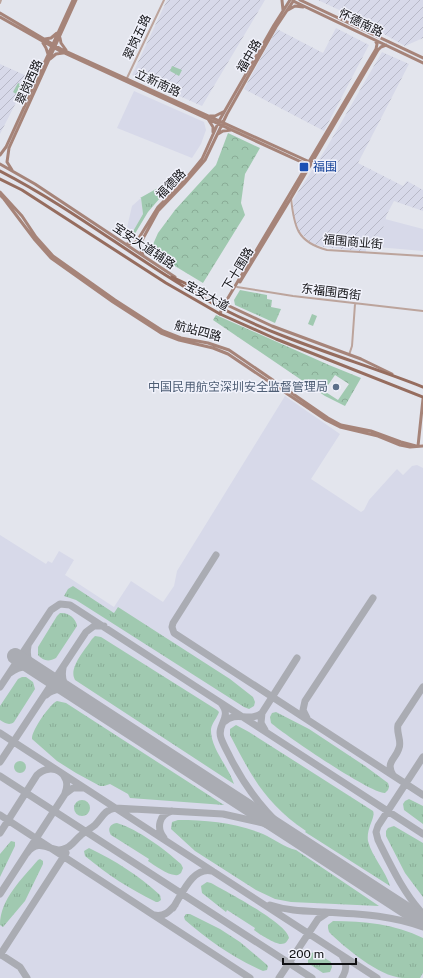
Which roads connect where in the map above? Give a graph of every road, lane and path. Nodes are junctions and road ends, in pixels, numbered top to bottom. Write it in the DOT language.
graph roads {
  1 [pos="1,0"];
  2 [pos="73,0"];
  3 [pos="76,0"];
  4 [pos="164,0"];
  5 [pos="282,0"];
  6 [pos="292,0"];
  7 [pos="300,0"];
  8 [pos="306,0"];
  9 [pos="0,3"];
  10 [pos="314,6"];
  11 [pos="309,8"];
  12 [pos="284,11"];
  13 [pos="0,15"];
  14 [pos="59,34"];
  15 [pos="42,39"];
  16 [pos="375,40"];
  17 [pos="386,45"];
  18 [pos="54,46"];
  19 [pos="66,53"];
  20 [pos="423,58"];
  21 [pos="48,59"];
  22 [pos="423,63"];
  23 [pos="126,80"];
  24 [pos="226,107"];
  25 [pos="227,114"];
  26 [pos="204,115"];
  27 [pos="220,123"];
  28 [pos="231,126"];
  29 [pos="234,131"];
  30 [pos="214,137"];
  31 [pos="0,155"];
  32 [pos="0,164"];
  33 [pos="310,164"];
  34 [pos="0,171"];
  35 [pos="13,171"];
  36 [pos="0,178"];
  37 [pos="0,192"];
  38 [pos="0,196"];
  39 [pos="291,198"];
  40 [pos="141,236"];
  41 [pos="123,243"];
  42 [pos="423,256"];
  43 [pos="146,258"];
  44 [pos="164,274"];
  45 [pos="189,284"];
  46 [pos="237,286"];
  47 [pos="226,304"];
  48 [pos="355,304"];
  49 [pos="223,309"];
  50 [pos="423,311"];
  51 [pos="220,314"];
  52 [pos="349,355"];
  53 [pos="396,376"];
  54 [pos="423,387"];
  55 [pos="423,398"];
  56 [pos="418,446"];
  57 [pos="423,446"];
  1 -- 9 [label="street"];
  2 -- 14 [label="main road, 翠岗西路"];
  3 -- 14 [label="main road, 翠岗西路"];
  4 -- 23 [label="street, 翠岗五路"];
  5 -- 12 [label="main road"];
  6 -- 11 [label="main road, 怀德南路"];
  6 -- 12 [label="main road, 福中路"];
  7 -- 10 [label="main road, 怀德南路"];
  8 -- 10 [label="main road"];
  10 -- 20 [label="main road, 怀德南路"];
  11 -- 12 [label="main road"];
  11 -- 16 [label="main road, 怀德南路"];
  12 -- 24 [label="main road, 福中路"];
  12 -- 25 [label="main road, 福中路"];
  13 -- 15 [label="main road, 立新南路"];
  14 -- 15 [label="main road"];
  14 -- 18 [label="main road, 翠岗西路"];
  14 -- 19 [label="main road"];
  15 -- 18 [label="main road, 立新南路"];
  15 -- 21 [label="main road"];
  16 -- 17 [label="main road, 怀德南路"];
  16 -- 33 [label="main road, 下十围路"];
  17 -- 22 [label="main road, 怀德南路"];
  17 -- 33 [label="main road, 下十围路"];
  18 -- 19 [label="main road, 立新南路"];
  18 -- 21 [label="main road, 翠岗西路"];
  19 -- 21 [label="main road"];
  19 -- 23 [label="main road, 立新南路"];
  21 -- 31 [label="main road, 翠岗西路"];
  21 -- 35 [label="main road, 翠岗西路"];
  23 -- 26 [label="main road, 立新南路"];
  24 -- 26 [label="main road"];
  24 -- 27 [label="main road, 福中路"];
  25 -- 27 [label="main road, 福中路"];
  25 -- 28 [label="main road"];
  26 -- 27 [label="main road, 立新南路"];
  26 -- 30 [label="main road"];
  27 -- 28 [label="main road, 立新南路"];
  27 -- 29 [label="main road, 立新南路"];
  27 -- 30 [label="main road, 福德路"];
  28 -- 33 [label="main road, 立新南路"];
  29 -- 30 [label="main road"];
  29 -- 33 [label="main road, 立新南路"];
  30 -- 40 [label="main road, 福德路"];
  32 -- 35 [label="main road, 宝安大道辅路"];
  33 -- 39 [label="main road, 下十围路"];
  33 -- 47 [label="main road, 下十围路"];
  34 -- 44 [label="main road, 宝安大道"];
  35 -- 41 [label="main road, 宝安大道辅路"];
  36 -- 51 [label="main road, 宝安大道"];
  37 -- 56 [label="main road, 航站四路"];
  38 -- 56 [label="main road, 航站四路"];
  39 -- 42 [label="street, 福围商业街"];
  39 -- 46 [label="main road, 下十围路"];
  40 -- 41 [label="main road"];
  40 -- 43 [label="main road"];
  41 -- 43 [label="main road, 宝安大道辅路"];
  43 -- 45 [label="main road, 宝安大道辅路"];
  44 -- 45 [label="main road"];
  44 -- 49 [label="main road, 宝安大道"];
  45 -- 47 [label="main road, 宝安大道辅路"];
  46 -- 47 [label="main road, 下十围路"];
  46 -- 48 [label="street, 东福围西街"];
  47 -- 49 [label="main road, 下十围路"];
  47 -- 52 [label="main road, 宝安大道辅路"];
  48 -- 50 [label="street, 东福围西街"];
  48 -- 52 [label="street"];
  49 -- 51 [label="main road, 下十围路"];
  49 -- 53 [label="main road, 宝安大道"];
  51 -- 55 [label="main road, 宝安大道"];
  52 -- 53 [label="main road, 宝安大道辅路"];
  53 -- 54 [label="main road, 宝安大道"];
  55 -- 56 [label="main road"];
  56 -- 57 [label="main road, 航站四路"];
}
